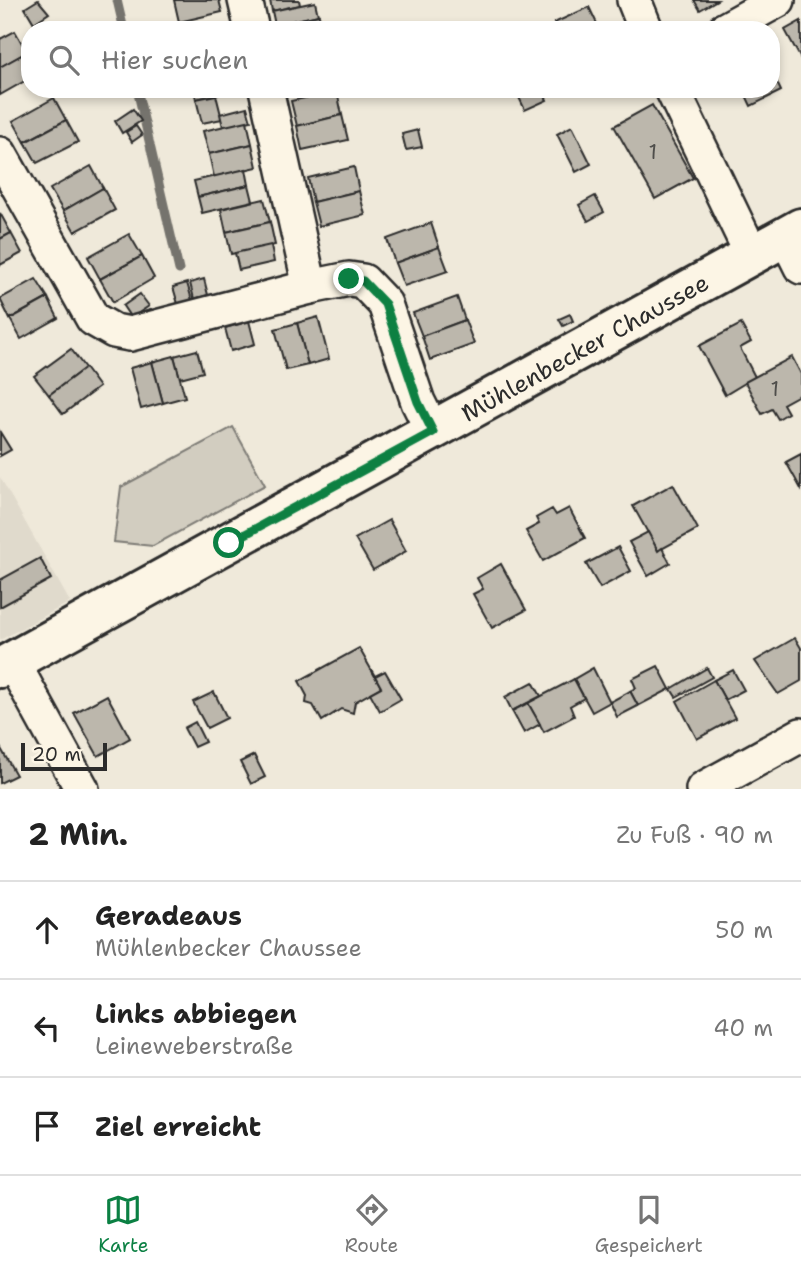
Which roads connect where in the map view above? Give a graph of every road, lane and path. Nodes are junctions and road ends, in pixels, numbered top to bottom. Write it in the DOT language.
graph roads {
  1 [pos="245,0"];
  2 [pos="634,0"];
  3 [pos="778,0"];
  4 [pos="250,21"];
  5 [pos="642,21"];
  6 [pos="740,21"];
  7 [pos="267,98"];
  8 [pos="677,98"];
  9 [pos="0,154"];
  10 [pos="796,244"];
  11 [pos="752,256"];
  12 [pos="310,287"];
  13 [pos="433,432"];
  14 [pos="6,665"];
  15 [pos="801,735"];
  16 [pos="82,789"];
  17 [pos="704,789"];
  1 -- 4 [label="street"];
  2 -- 5 [label="street"];
  3 -- 6 [label="street"];
  7 -- 12 [label="street"];
  8 -- 11 [label="street"];
  9 -- 12 [label="street"];
  10 -- 11 [label="main road, Mühlenbecker Chaussee"];
  11 -- 13 [label="main road, Mühlenbecker Chaussee"];
  12 -- 13 [label="street"];
  13 -- 14 [label="main road, Mühlenbecker Chaussee"];
  14 -- 16 [label="street"];
  15 -- 17 [label="street"];
}
